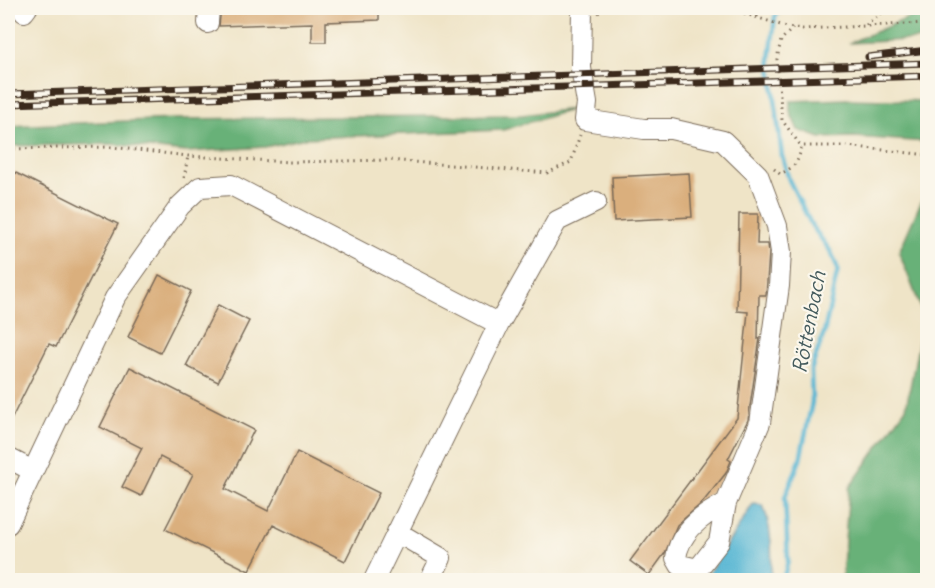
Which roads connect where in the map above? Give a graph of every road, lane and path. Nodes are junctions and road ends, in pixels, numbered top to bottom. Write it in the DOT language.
graph roads {
  1 [pos="582,8"];
  2 [pos="728,8"];
  3 [pos="759,8"];
  4 [pos="888,8"];
  5 [pos="759,17"];
  6 [pos="927,23"];
  7 [pos="866,25"];
  8 [pos="793,28"];
  9 [pos="585,120"];
  10 [pos="801,146"];
  11 [pos="8,149"];
  12 [pos="927,155"];
  13 [pos="783,172"];
  14 [pos="596,202"];
  15 [pos="499,324"];
  16 [pos="8,458"];
  17 [pos="33,471"];
  18 [pos="726,503"];
  19 [pos="8,524"];
  20 [pos="398,532"];
  21 [pos="374,580"];
  22 [pos="430,580"];
  1 -- 9 [label="street"];
  2 -- 5 [label="path"];
  3 -- 5 [label="path"];
  4 -- 7 [label="path"];
  5 -- 8 [label="path"];
  6 -- 7 [label="path"];
  7 -- 8 [label="path"];
  8 -- 10 [label="path"];
  9 -- 11 [label="path"];
  9 -- 18 [label="street"];
  10 -- 12 [label="path"];
  10 -- 13 [label="path"];
  14 -- 15 [label="street"];
  15 -- 17 [label="street"];
  15 -- 20 [label="street"];
  16 -- 17 [label="street"];
  17 -- 19 [label="street"];
  20 -- 21 [label="street"];
  20 -- 22 [label="street"];
}
